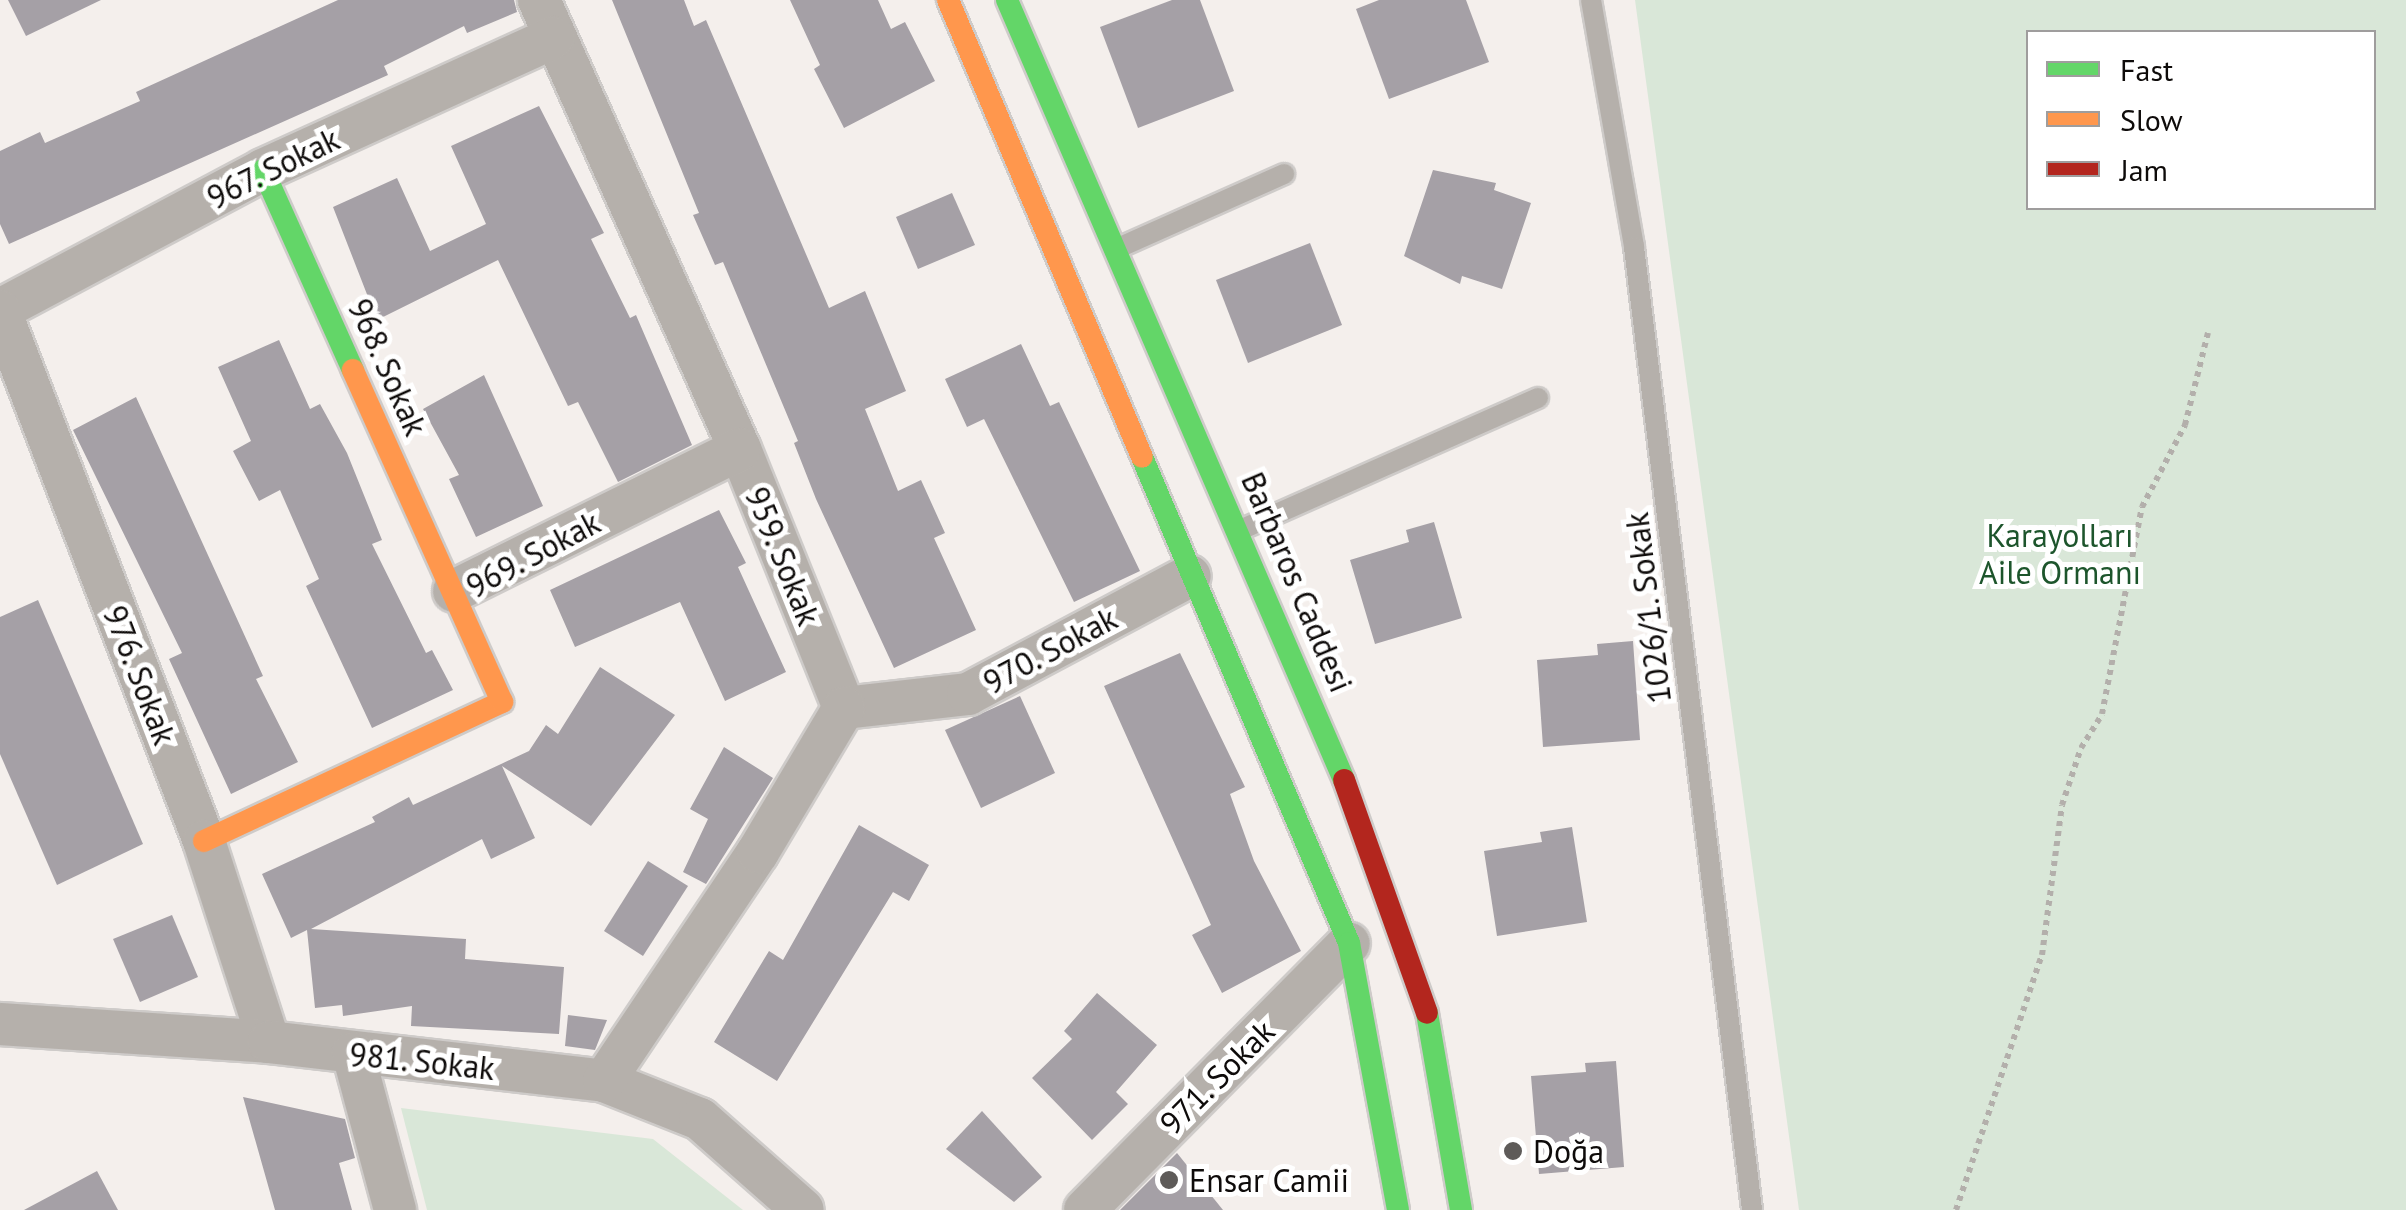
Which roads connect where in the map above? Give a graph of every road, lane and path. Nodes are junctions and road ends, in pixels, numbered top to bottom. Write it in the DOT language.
graph roads {
  1 [pos="948,0"];
  2 [pos="1007,0"];
  3 [pos="1591,0"];
  4 [pos="546,19"];
  5 [pos="262,170"];
  6 [pos="1284,174"];
  7 [pos="1116,248"];
  8 [pos="0,311"];
  9 [pos="2208,334"];
  10 [pos="1538,398"];
  11 [pos="740,449"];
  12 [pos="1240,530"];
  13 [pos="1190,576"];
  14 [pos="454,591"];
  15 [pos="844,708"];
  16 [pos="204,841"];
  17 [pos="1349,943"];
  18 [pos="0,1024"];
  19 [pos="269,1042"];
  20 [pos="353,1054"];
  21 [pos="604,1081"];
  22 [pos="395,1210"];
  23 [pos="803,1210"];
  24 [pos="1085,1210"];
  25 [pos="1398,1210"];
  26 [pos="1461,1210"];
  27 [pos="1752,1210"];
  28 [pos="1956,1210"];
  1 -- 13 [label="main road"];
  2 -- 7 [label="main road, Barbaros Caddesi"];
  3 -- 27 [label="lane, 1026/1. Sokak"];
  4 -- 5 [label="street, 967. Sokak"];
  4 -- 11 [label="street, 959. Sokak"];
  5 -- 8 [label="street, 967. Sokak"];
  5 -- 14 [label="main road, 968. Sokak"];
  6 -- 7 [label="lane"];
  7 -- 12 [label="main road, Barbaros Caddesi"];
  8 -- 16 [label="street, 976. Sokak"];
  9 -- 28 [label="path"];
  10 -- 12 [label="lane"];
  11 -- 14 [label="street, 969. Sokak"];
  11 -- 15 [label="street, 959. Sokak"];
  12 -- 26 [label="main road, Barbaros Caddesi"];
  13 -- 15 [label="street, 970. Sokak"];
  13 -- 17 [label="main road"];
  14 -- 16 [label="main road, 969. Sokak"];
  15 -- 21 [label="street"];
  16 -- 19 [label="street, 976. Sokak"];
  17 -- 24 [label="street, 971. Sokak"];
  17 -- 25 [label="main road"];
  18 -- 19 [label="street, 981. Sokak"];
  19 -- 20 [label="street, 981. Sokak"];
  20 -- 21 [label="street, 981. Sokak"];
  20 -- 22 [label="street"];
  21 -- 23 [label="street, 981. Sokak"];
}
